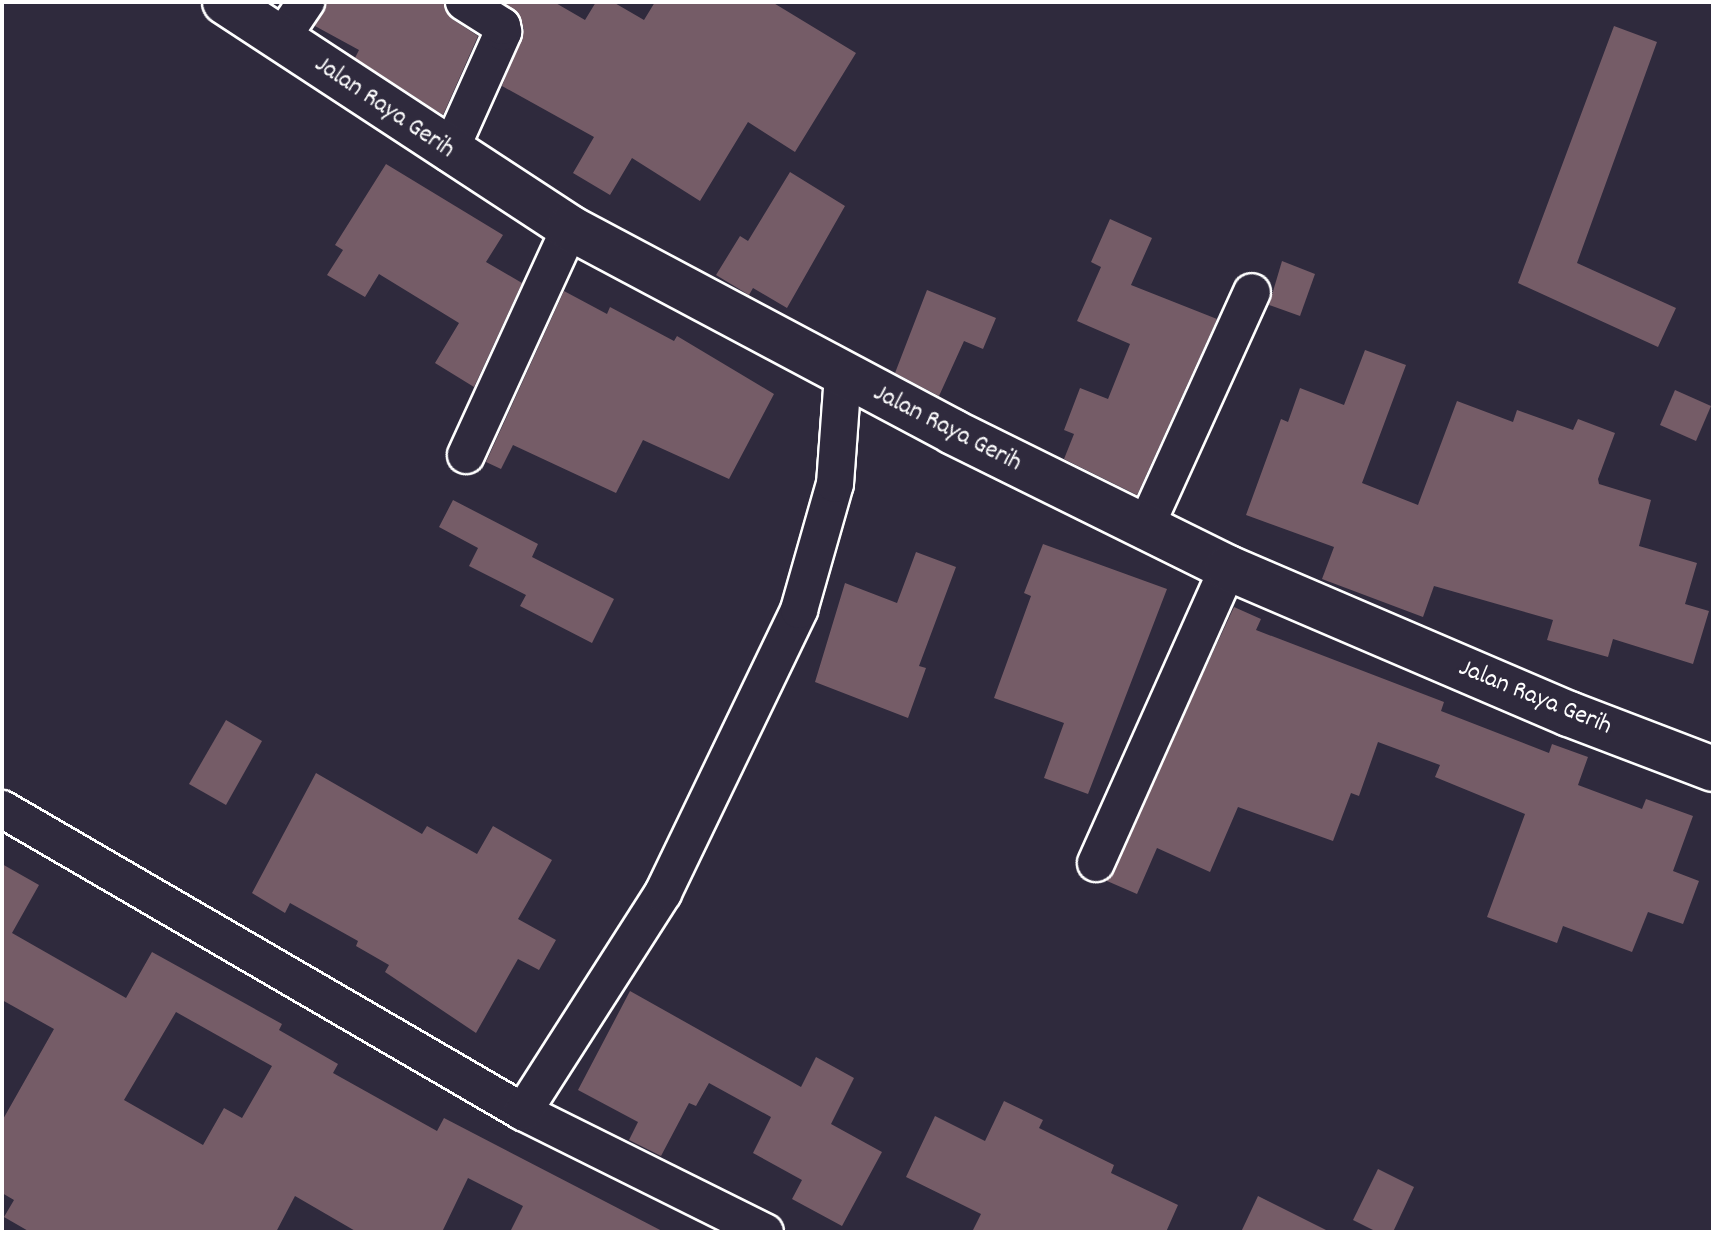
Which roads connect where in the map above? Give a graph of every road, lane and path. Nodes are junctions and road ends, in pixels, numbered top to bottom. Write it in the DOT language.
graph roads {
  1 [pos="225,2"];
  2 [pos="306,2"];
  3 [pos="464,2"];
  4 [pos="281,39"];
  5 [pos="449,153"];
  6 [pos="570,228"];
  7 [pos="1252,292"];
  8 [pos="843,375"];
  9 [pos="466,455"];
  10 [pos="1144,530"];
  11 [pos="1228,568"];
  12 [pos="1713,769"];
  13 [pos="2,809"];
  14 [pos="1096,863"];
  15 [pos="523,1112"];
  16 [pos="765,1232"];
  1 -- 4 [label="street, Jalan Raya Gerih"];
  2 -- 4 [label="street"];
  3 -- 5 [label="street"];
  4 -- 5 [label="street, Jalan Raya Gerih"];
  5 -- 6 [label="street, Jalan Raya Gerih"];
  6 -- 8 [label="street, Jalan Raya Gerih"];
  6 -- 9 [label="street"];
  7 -- 10 [label="street"];
  8 -- 10 [label="street, Jalan Raya Gerih"];
  8 -- 15 [label="street"];
  10 -- 11 [label="street, Jalan Raya Gerih"];
  11 -- 12 [label="street, Jalan Raya Gerih"];
  11 -- 14 [label="street"];
  13 -- 15 [label="street"];
  15 -- 16 [label="street"];
}
